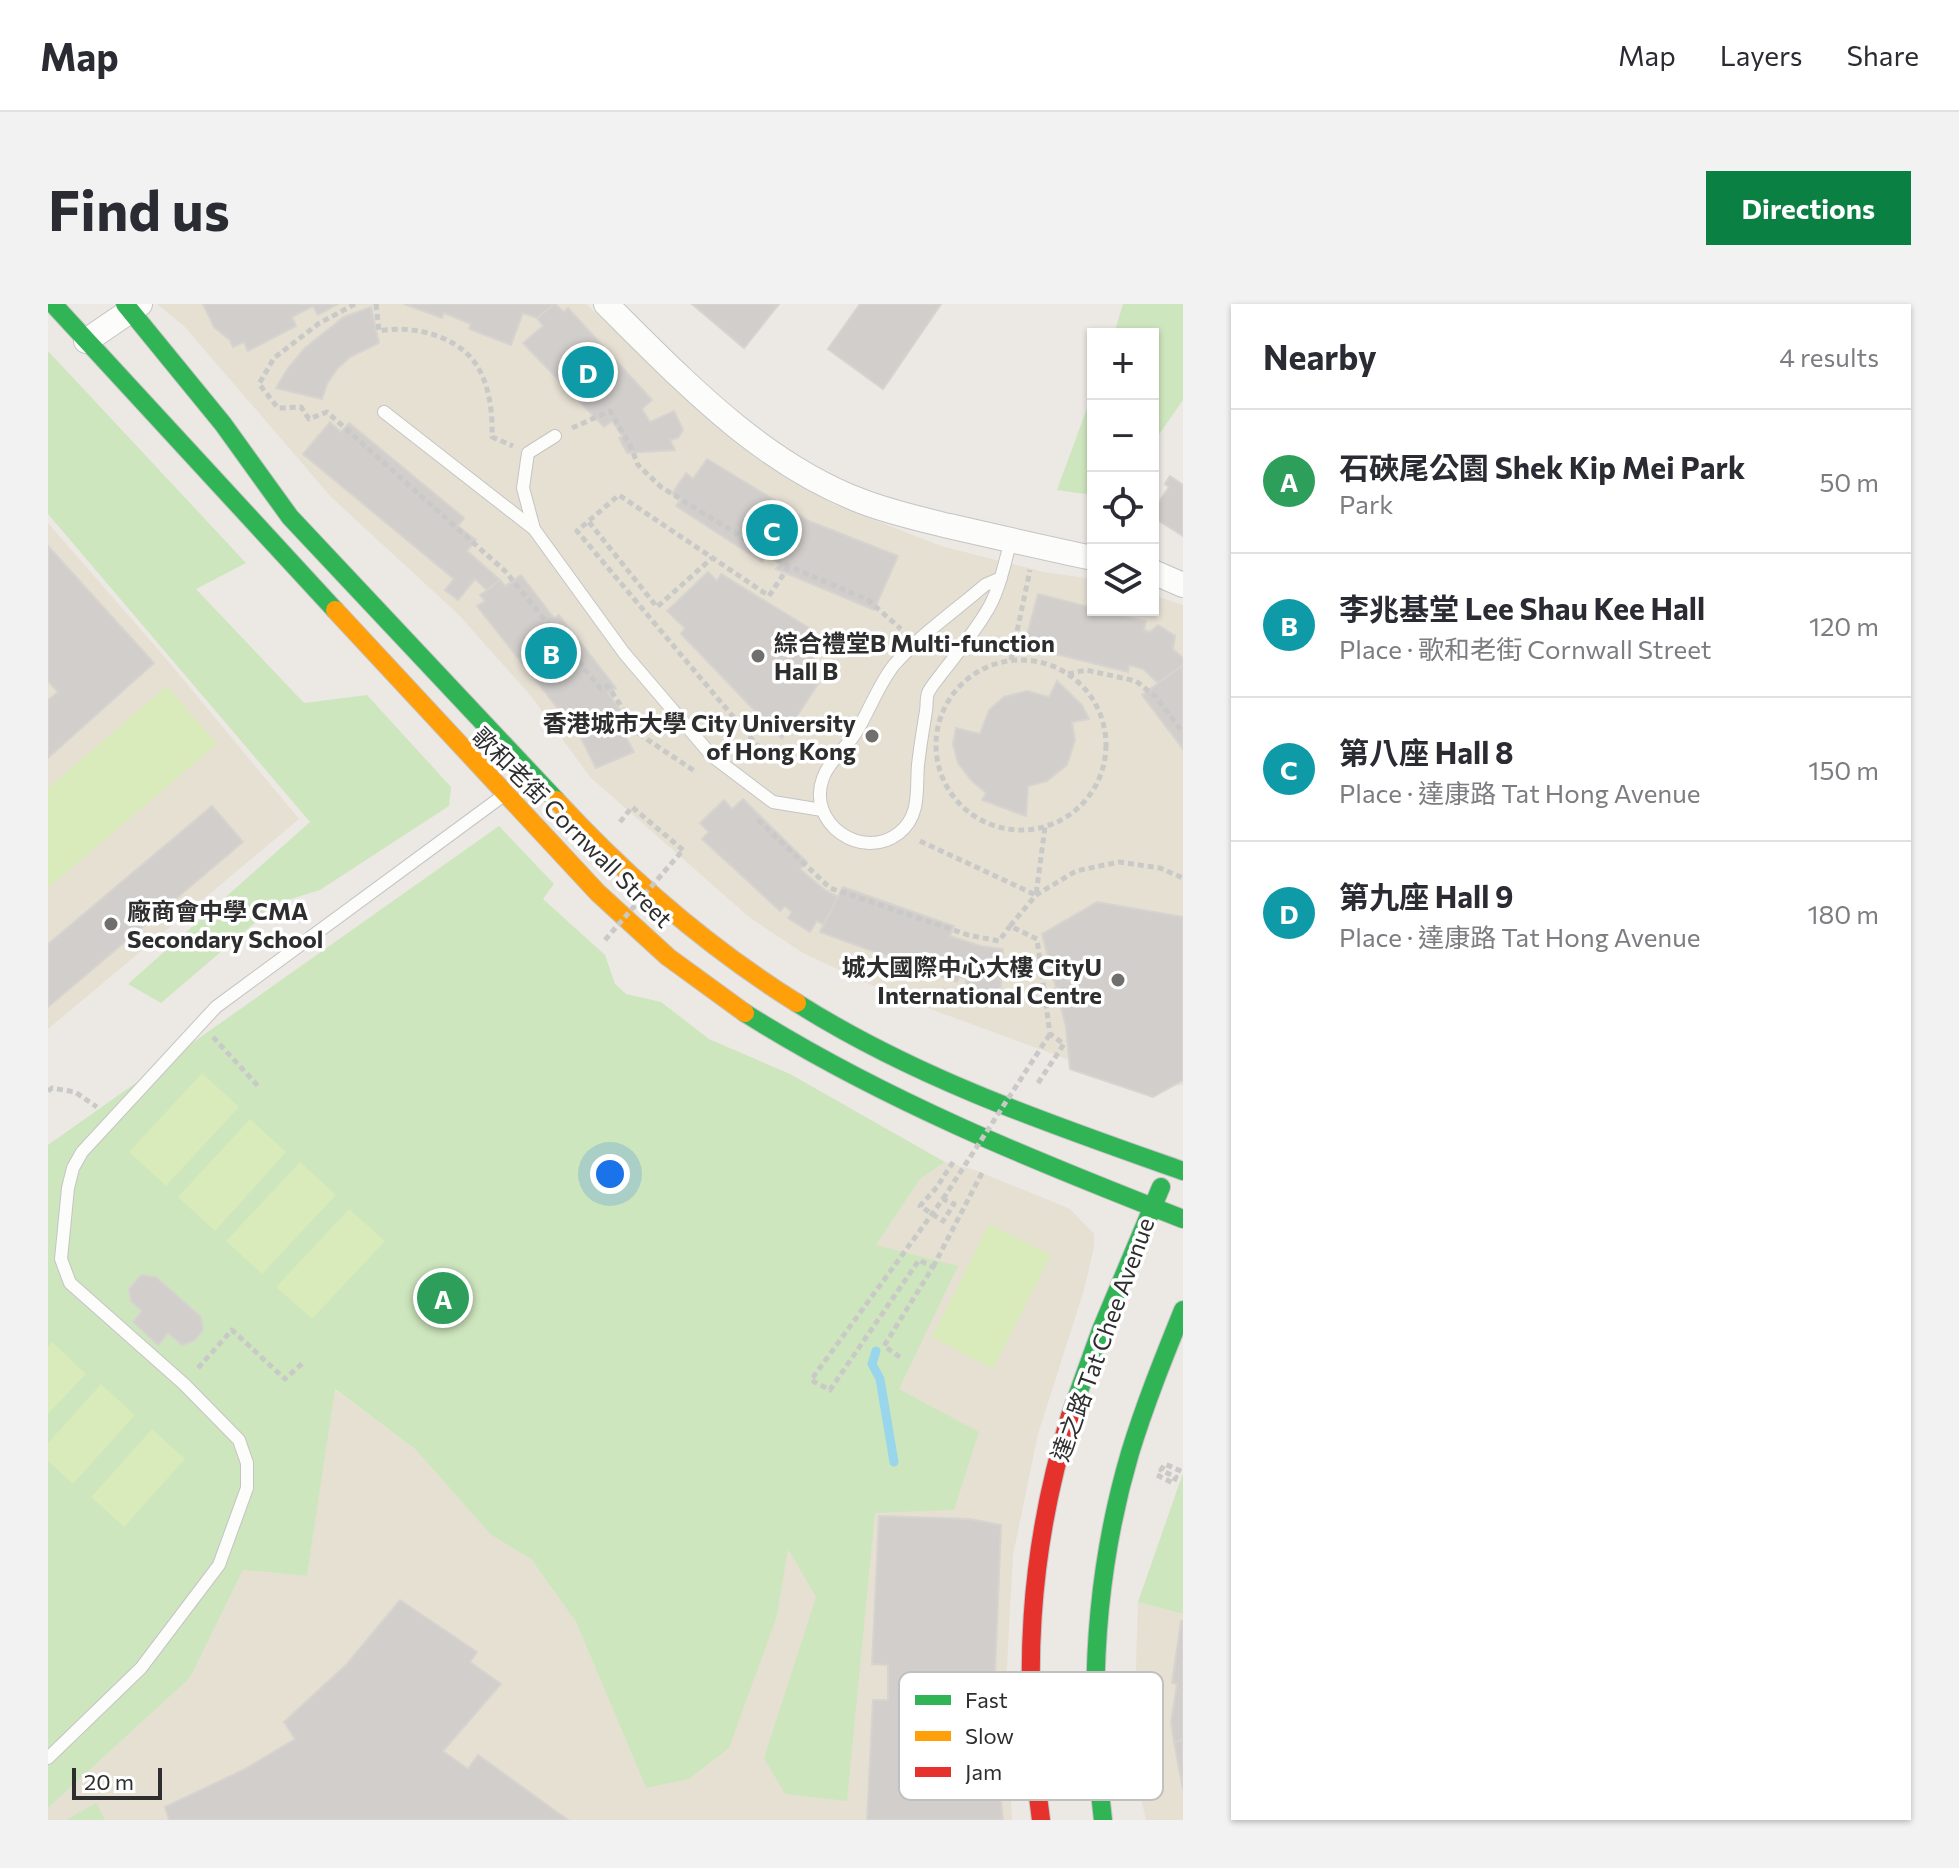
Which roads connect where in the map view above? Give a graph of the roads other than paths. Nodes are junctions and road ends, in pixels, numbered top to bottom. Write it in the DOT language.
graph roads {
  1 [pos="53,304"];
  2 [pos="606,304"];
  3 [pos="132,306"];
  4 [pos="86,341"];
  5 [pos="384,412"];
  6 [pos="555,436"];
  7 [pos="534,529"];
  8 [pos="1011,540"];
  9 [pos="1087,557"];
  10 [pos="1159,575"];
  11 [pos="1001,578"];
  12 [pos="1183,585"];
  13 [pos="504,795"];
  14 [pos="822,810"];
  15 [pos="1179,1163"];
  16 [pos="1151,1206"];
  17 [pos="1183,1219"];
  18 [pos="1183,1310"];
  19 [pos="1030,1672"];
  20 [pos="1096,1672"];
  21 [pos="48,1758"];
  22 [pos="1038,1800"];
  23 [pos="1100,1800"];
  24 [pos="1041,1820"];
  25 [pos="1103,1820"];
  1 -- 4 [label="main road, 歌和老街 Cornwall Street"];
  2 -- 8 [label="street"];
  3 -- 4 [label="street"];
  3 -- 15 [label="main road, 歌和老街 Cornwall Street"];
  4 -- 13 [label="main road, 歌和老街 Cornwall Street"];
  5 -- 7 [label="lane"];
  6 -- 7 [label="lane"];
  7 -- 14 [label="lane"];
  8 -- 9 [label="street"];
  8 -- 11 [label="lane"];
  10 -- 12 [label="street"];
  11 -- 14 [label="lane"];
  11 -- 14 [label="lane"];
  13 -- 16 [label="main road, 歌和老街 Cornwall Street"];
  13 -- 21 [label="lane"];
  15 -- 16 [label="main road, 達之路 Tat Chee Avenue"];
  16 -- 17 [label="main road, 歌和老街 Cornwall Street"];
  16 -- 19 [label="main road, 達之路 Tat Chee Avenue"];
  18 -- 20 [label="main road"];
  22 -- 24 [label="main road, 達之路 Tat Chee Avenue"];
  23 -- 25 [label="main road"];
}
